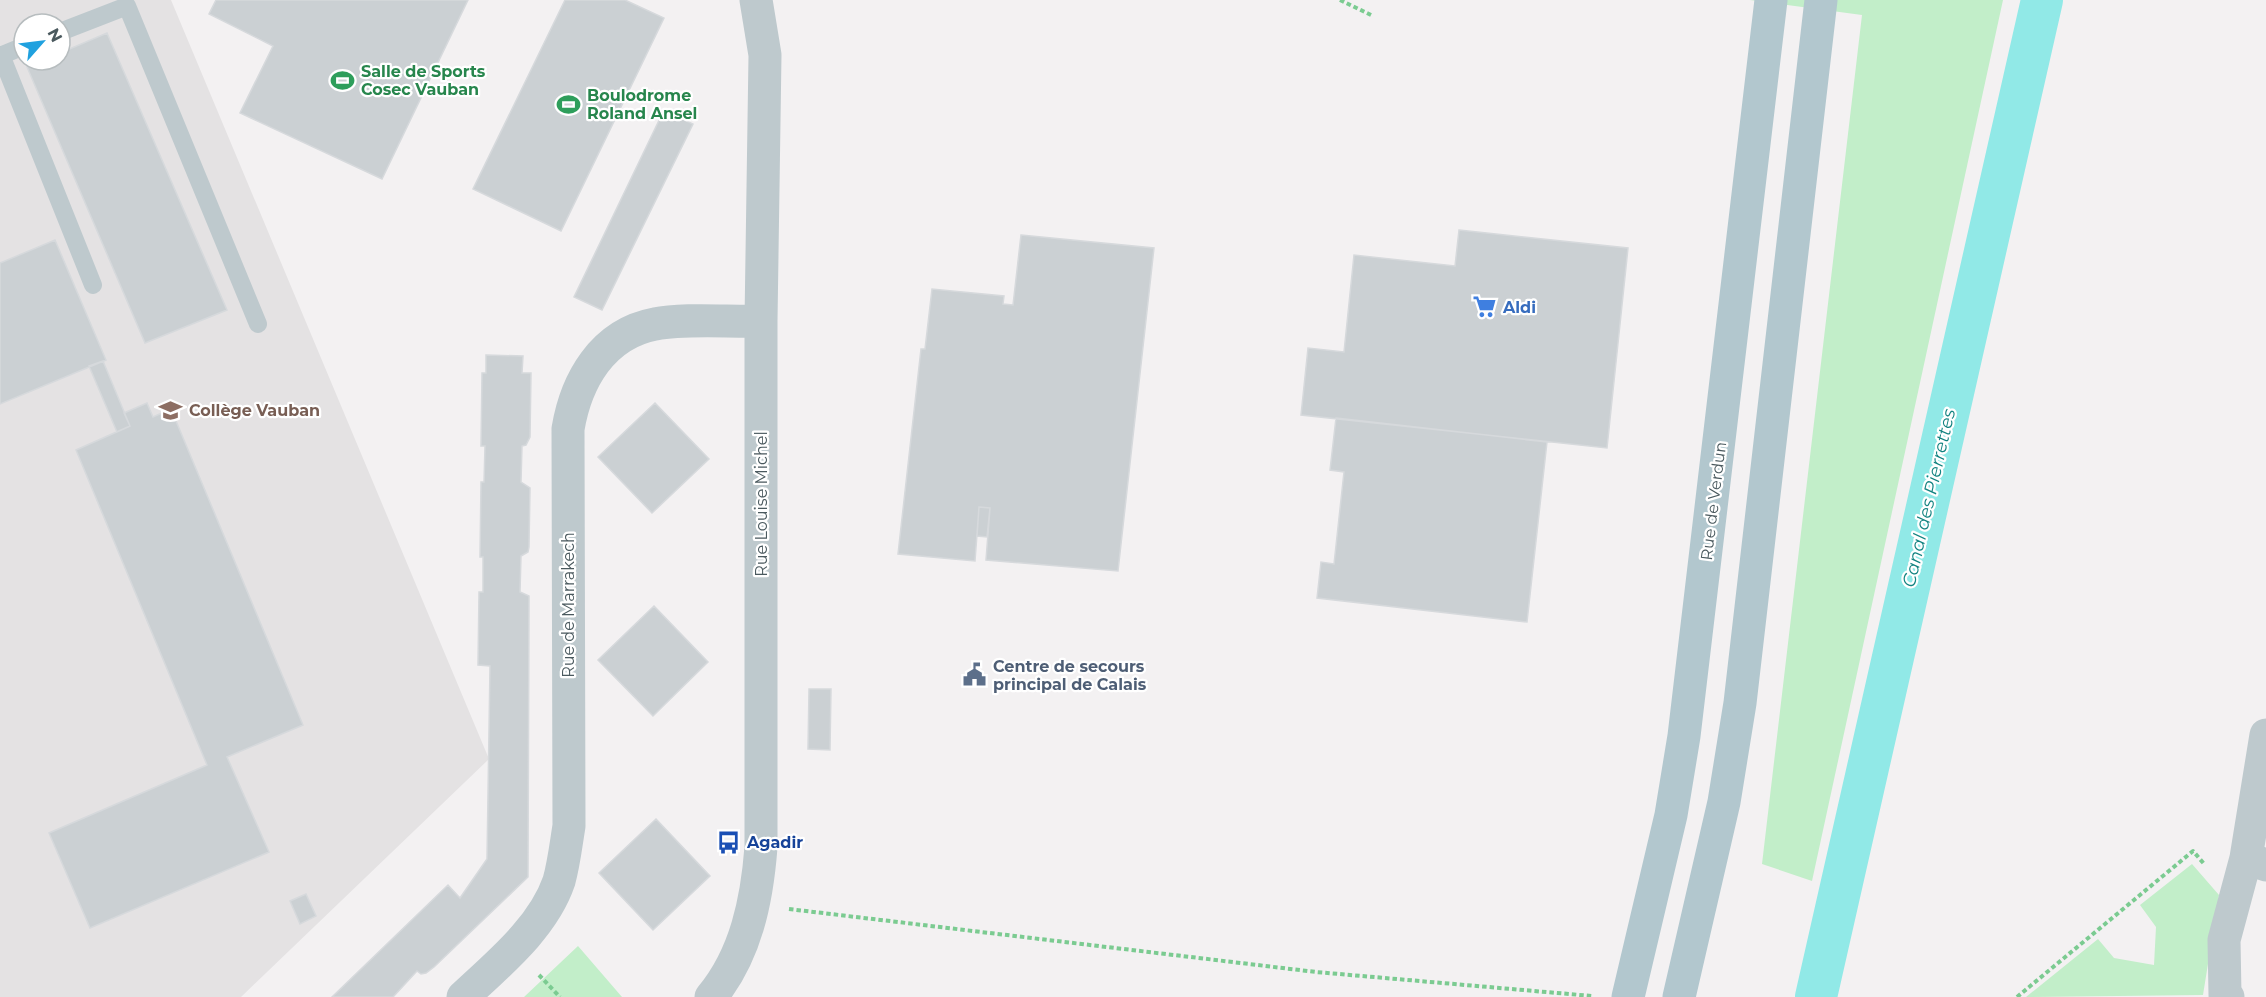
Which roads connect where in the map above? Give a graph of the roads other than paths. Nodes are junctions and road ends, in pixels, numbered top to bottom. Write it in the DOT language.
graph roads {
  1 [pos="756,0"];
  2 [pos="1771,0"];
  3 [pos="1821,0"];
  4 [pos="72,27"];
  5 [pos="1,55"];
  6 [pos="93,285"];
  7 [pos="760,321"];
  8 [pos="258,324"];
  9 [pos="2266,735"];
  10 [pos="2256,862"];
  11 [pos="463,997"];
  12 [pos="711,997"];
  13 [pos="1628,997"];
  14 [pos="1679,997"];
  15 [pos="2228,997"];
  1 -- 7 [label="street, Rue Louise Michel"];
  2 -- 13 [label="main road, Rue de Verdun"];
  3 -- 14 [label="main road"];
  4 -- 8 [label="lane"];
  5 -- 6 [label="lane"];
  7 -- 11 [label="street, Rue de Marrakech"];
  7 -- 12 [label="street, Rue Louise Michel"];
  9 -- 10 [label="street"];
  10 -- 15 [label="street"];
}
